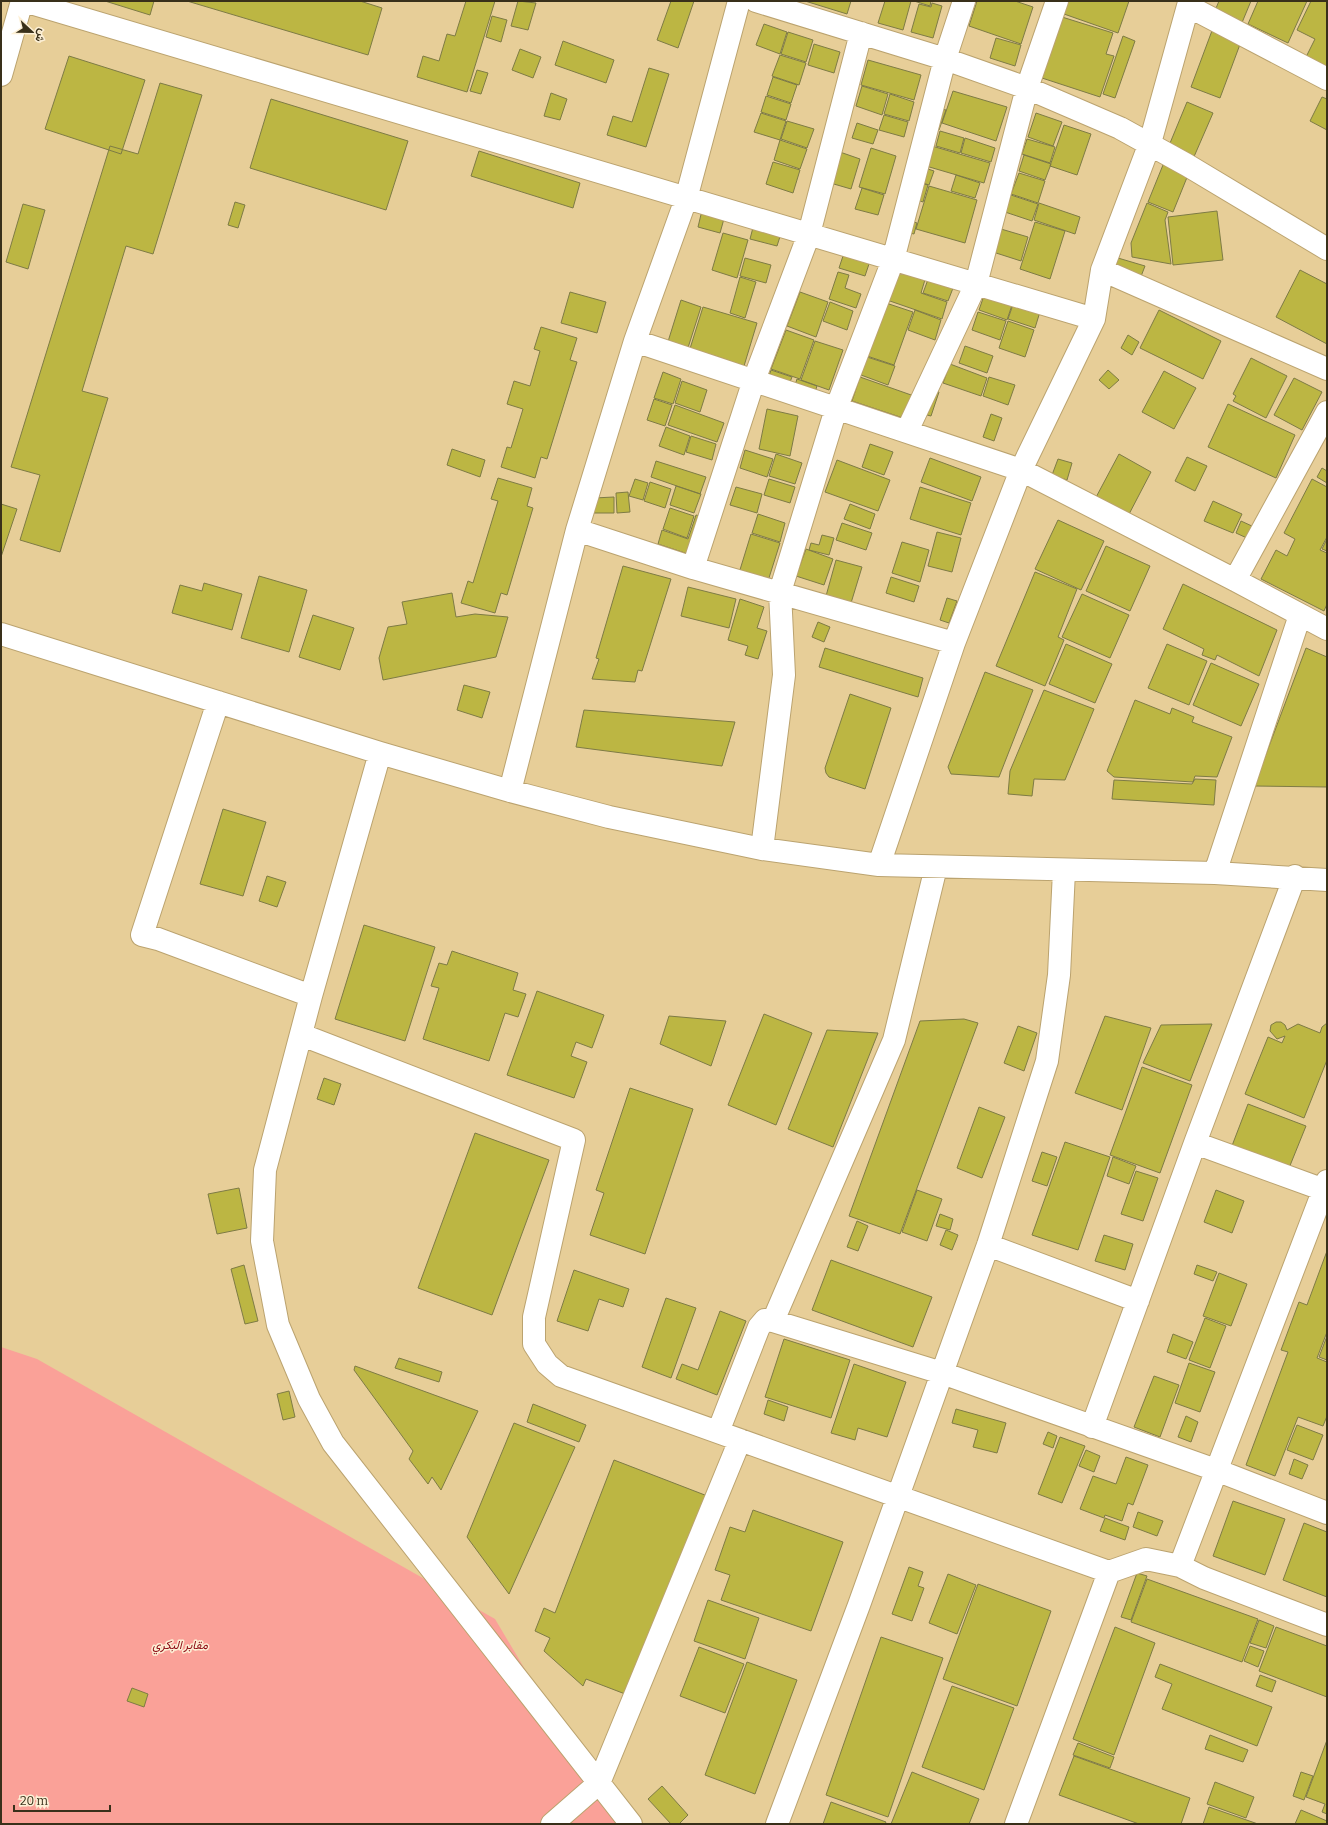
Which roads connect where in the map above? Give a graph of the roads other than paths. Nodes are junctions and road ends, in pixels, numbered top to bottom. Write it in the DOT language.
graph roads {
  1 [pos="23,1"];
  2 [pos="739,1"];
  3 [pos="756,1"];
  4 [pos="964,1"];
  5 [pos="1057,1"];
  6 [pos="1189,4"];
  7 [pos="861,33"];
  8 [pos="945,59"];
  9 [pos="1,75"];
  10 [pos="1327,79"];
  11 [pos="1027,88"];
  12 [pos="1150,143"];
  13 [pos="686,199"];
  14 [pos="809,234"];
  15 [pos="1327,248"];
  16 [pos="893,260"];
  17 [pos="1102,270"];
  18 [pos="976,284"];
  19 [pos="1094,319"];
  20 [pos="635,341"];
  21 [pos="1327,369"];
  22 [pos="754,380"];
  23 [pos="836,408"];
  24 [pos="1327,412"];
  25 [pos="907,431"];
  26 [pos="1021,470"];
  27 [pos="577,530"];
  28 [pos="693,568"];
  29 [pos="1235,580"];
  30 [pos="780,592"];
  31 [pos="1300,615"];
  32 [pos="1326,627"];
  33 [pos="1,634"];
  34 [pos="954,643"];
  35 [pos="218,702"];
  36 [pos="380,753"];
  37 [pos="510,791"];
  38 [pos="762,849"];
  39 [pos="879,865"];
  40 [pos="936,867"];
  41 [pos="1064,871"];
  42 [pos="1216,873"];
  43 [pos="1295,876"];
  44 [pos="1327,880"];
  45 [pos="311,996"];
  46 [pos="302,1036"];
  47 [pos="1195,1143"];
  48 [pos="1326,1187"];
  49 [pos="988,1245"];
  50 [pos="1138,1301"];
  51 [pos="773,1321"];
  52 [pos="942,1373"];
  53 [pos="1092,1427"];
  54 [pos="718,1432"];
  55 [pos="740,1440"];
  56 [pos="1216,1470"];
  57 [pos="897,1497"];
  58 [pos="1327,1512"];
  59 [pos="1180,1566"];
  60 [pos="1109,1572"];
  61 [pos="1327,1625"];
  62 [pos="599,1783"];
  63 [pos="552,1824"];
  64 [pos="631,1824"];
  65 [pos="777,1824"];
  66 [pos="1016,1824"];
  1 -- 9 [label="street"];
  1 -- 13 [label="street"];
  2 -- 13 [label="street"];
  3 -- 7 [label="street"];
  4 -- 8 [label="street"];
  5 -- 11 [label="street"];
  6 -- 10 [label="street"];
  6 -- 12 [label="street"];
  7 -- 8 [label="street"];
  7 -- 14 [label="street"];
  8 -- 11 [label="street"];
  8 -- 16 [label="street"];
  11 -- 12 [label="street"];
  11 -- 18 [label="street"];
  12 -- 15 [label="street"];
  12 -- 17 [label="street"];
  13 -- 14 [label="street"];
  13 -- 20 [label="street"];
  14 -- 16 [label="street"];
  14 -- 22 [label="street"];
  16 -- 18 [label="street"];
  16 -- 23 [label="street"];
  17 -- 19 [label="street"];
  17 -- 21 [label="street"];
  18 -- 19 [label="street"];
  18 -- 25 [label="street"];
  19 -- 26 [label="street"];
  20 -- 22 [label="street"];
  20 -- 27 [label="street"];
  22 -- 23 [label="street"];
  22 -- 28 [label="street"];
  23 -- 25 [label="street"];
  23 -- 30 [label="street"];
  24 -- 29 [label="street"];
  25 -- 26 [label="street"];
  26 -- 29 [label="street"];
  26 -- 34 [label="street"];
  27 -- 28 [label="street"];
  27 -- 37 [label="street"];
  28 -- 30 [label="street"];
  29 -- 31 [label="street"];
  30 -- 34 [label="street"];
  30 -- 38 [label="street"];
  31 -- 32 [label="street"];
  31 -- 42 [label="street"];
  33 -- 35 [label="street"];
  34 -- 39 [label="street"];
  35 -- 36 [label="street"];
  35 -- 45 [label="street"];
  36 -- 37 [label="street"];
  36 -- 45 [label="street"];
  37 -- 38 [label="street"];
  38 -- 39 [label="street"];
  39 -- 40 [label="street"];
  40 -- 41 [label="street"];
  40 -- 51 [label="street"];
  41 -- 42 [label="street"];
  41 -- 49 [label="street"];
  42 -- 43 [label="street"];
  43 -- 44 [label="street"];
  43 -- 47 [label="street"];
  45 -- 46 [label="street"];
  46 -- 54 [label="street"];
  46 -- 62 [label="street"];
  47 -- 48 [label="street"];
  47 -- 50 [label="street"];
  48 -- 56 [label="street"];
  49 -- 50 [label="street"];
  49 -- 52 [label="street"];
  50 -- 53 [label="street"];
  51 -- 52 [label="street"];
  51 -- 54 [label="street"];
  52 -- 53 [label="street"];
  52 -- 57 [label="street"];
  53 -- 56 [label="street"];
  54 -- 55 [label="street"];
  55 -- 57 [label="street"];
  55 -- 62 [label="street"];
  56 -- 58 [label="street"];
  56 -- 59 [label="street"];
  57 -- 60 [label="street"];
  57 -- 65 [label="street"];
  59 -- 60 [label="street"];
  59 -- 61 [label="street"];
  60 -- 66 [label="street"];
  62 -- 63 [label="street"];
  62 -- 64 [label="street"];
}
